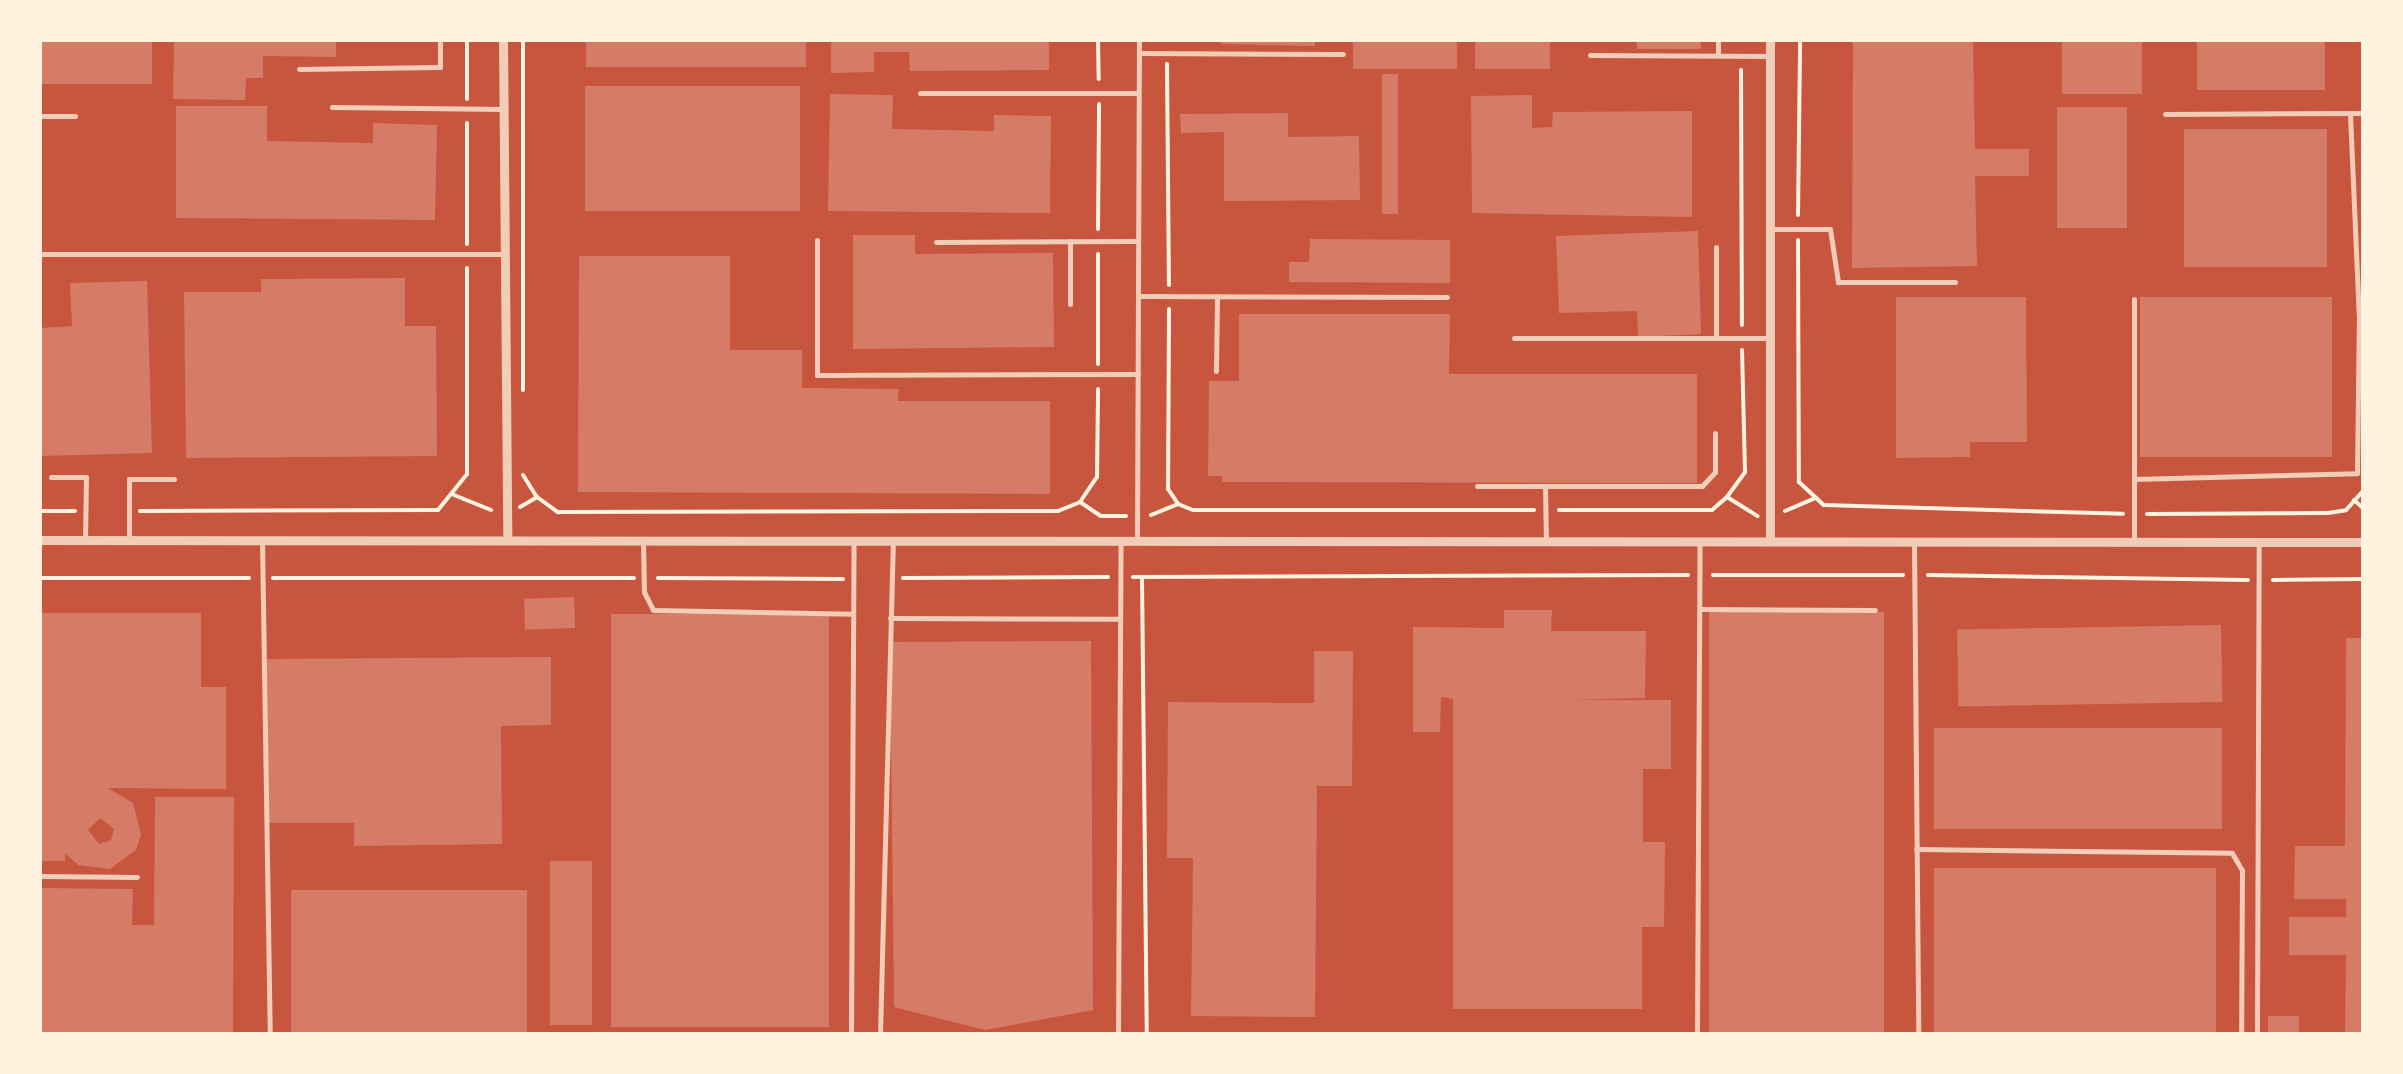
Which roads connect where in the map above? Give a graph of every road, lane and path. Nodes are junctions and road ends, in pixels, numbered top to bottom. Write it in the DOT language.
graph roads {
  1 [pos="440,40"];
  2 [pos="467,40"];
  3 [pos="503,40"];
  4 [pos="523,40"];
  5 [pos="1098,40"];
  6 [pos="1139,40"];
  7 [pos="1718,40"];
  8 [pos="1770,40"];
  9 [pos="1800,40"];
  10 [pos="1167,52"];
  11 [pos="1139,53"];
  12 [pos="1343,54"];
  13 [pos="1741,54"];
  14 [pos="1590,55"];
  15 [pos="1718,55"];
  16 [pos="1770,56"];
  17 [pos="300,69"];
  18 [pos="1099,93"];
  19 [pos="1138,93"];
  20 [pos="920,94"];
  21 [pos="332,108"];
  22 [pos="467,109"];
  23 [pos="502,109"];
  24 [pos="2350,113"];
  25 [pos="2363,113"];
  26 [pos="2165,114"];
  27 [pos="40,116"];
  28 [pos="75,116"];
  29 [pos="1772,229"];
  30 [pos="1798,229"];
  31 [pos="816,240"];
  32 [pos="1070,241"];
  33 [pos="1098,241"];
  34 [pos="1138,241"];
  35 [pos="936,242"];
  36 [pos="1716,247"];
  37 [pos="40,254"];
  38 [pos="466,254"];
  39 [pos="502,254"];
  40 [pos="1955,282"];
  41 [pos="1138,296"];
  42 [pos="1217,296"];
  43 [pos="1447,297"];
  44 [pos="1170,298"];
  45 [pos="2134,299"];
  46 [pos="1070,304"];
  47 [pos="1514,338"];
  48 [pos="1716,338"];
  49 [pos="1742,338"];
  50 [pos="1771,338"];
  51 [pos="1216,371"];
  52 [pos="1098,374"];
  53 [pos="1138,374"];
  54 [pos="522,392"];
  55 [pos="1714,433"];
  56 [pos="521,464"];
  57 [pos="51,476"];
  58 [pos="174,479"];
  59 [pos="2134,479"];
  60 [pos="1477,486"];
  61 [pos="1546,486"];
  62 [pos="2363,490"];
  63 [pos="2354,500"];
  64 [pos="2363,508"];
  65 [pos="1546,510"];
  66 [pos="40,511"];
  67 [pos="85,511"];
  68 [pos="129,511"];
  69 [pos="2134,514"];
  70 [pos="507,537"];
  71 [pos="40,540"];
  72 [pos="85,540"];
  73 [pos="129,540"];
  74 [pos="262,540"];
  75 [pos="643,541"];
  76 [pos="1770,541"];
  77 [pos="1914,541"];
  78 [pos="2134,541"];
  79 [pos="2259,541"];
  80 [pos="854,542"];
  81 [pos="893,542"];
  82 [pos="1121,542"];
  83 [pos="1137,542"];
  84 [pos="1546,542"];
  85 [pos="1700,542"];
  86 [pos="2363,542"];
  87 [pos="1700,574"];
  88 [pos="1914,575"];
  89 [pos="1121,577"];
  90 [pos="1142,577"];
  91 [pos="40,578"];
  92 [pos="263,578"];
  93 [pos="642,578"];
  94 [pos="854,578"];
  95 [pos="892,579"];
  96 [pos="2258,580"];
  97 [pos="2363,580"];
  98 [pos="1700,609"];
  99 [pos="1875,610"];
  100 [pos="853,614"];
  101 [pos="890,618"];
  102 [pos="1120,619"];
  103 [pos="1916,849"];
  104 [pos="40,876"];
  105 [pos="137,877"];
  106 [pos="270,1033"];
  107 [pos="851,1034"];
  108 [pos="880,1034"];
  109 [pos="1118,1034"];
  110 [pos="1147,1034"];
  111 [pos="1697,1034"];
  112 [pos="1918,1034"];
  113 [pos="2241,1034"];
  114 [pos="2257,1034"];
  1 -- 17 [label="lane"];
  2 -- 22 [label="path"];
  3 -- 23 [label="street"];
  4 -- 54 [label="path"];
  5 -- 18 [label="path"];
  6 -- 11 [label="lane"];
  7 -- 15 [label="lane"];
  8 -- 16 [label="street"];
  9 -- 30 [label="path"];
  10 -- 11 [label="lane"];
  10 -- 12 [label="lane"];
  10 -- 44 [label="path"];
  11 -- 19 [label="lane"];
  13 -- 15 [label="lane"];
  13 -- 16 [label="lane"];
  13 -- 49 [label="path"];
  14 -- 15 [label="lane"];
  16 -- 29 [label="street"];
  18 -- 19 [label="lane"];
  18 -- 20 [label="lane"];
  18 -- 33 [label="path"];
  19 -- 34 [label="lane"];
  21 -- 22 [label="lane"];
  22 -- 23 [label="lane"];
  22 -- 38 [label="path"];
  23 -- 39 [label="street"];
  24 -- 25 [label="lane"];
  24 -- 26 [label="lane"];
  24 -- 59 [label="lane"];
  27 -- 28 [label="lane"];
  29 -- 30 [label="lane"];
  29 -- 50 [label="street"];
  30 -- 40 [label="lane"];
  30 -- 69 [label="path"];
  31 -- 52 [label="lane"];
  32 -- 33 [label="lane"];
  32 -- 35 [label="lane"];
  32 -- 46 [label="lane"];
  33 -- 34 [label="lane"];
  33 -- 52 [label="path"];
  34 -- 41 [label="lane"];
  36 -- 48 [label="lane"];
  37 -- 38 [label="lane"];
  38 -- 39 [label="lane"];
  38 -- 68 [label="path"];
  39 -- 70 [label="street"];
  41 -- 44 [label="lane"];
  41 -- 53 [label="lane"];
  42 -- 43 [label="lane"];
  42 -- 44 [label="lane"];
  42 -- 51 [label="lane"];
  44 -- 65 [label="path"];
  45 -- 59 [label="lane"];
  47 -- 48 [label="lane"];
  48 -- 49 [label="lane"];
  49 -- 50 [label="lane"];
  49 -- 65 [label="path"];
  50 -- 76 [label="street"];
  52 -- 53 [label="lane"];
  52 -- 56 [label="path"];
  53 -- 83 [label="lane"];
  55 -- 61 [label="lane"];
  57 -- 67 [label="lane"];
  58 -- 68 [label="lane"];
  59 -- 69 [label="lane"];
  60 -- 61 [label="lane"];
  61 -- 65 [label="lane"];
  62 -- 63 [label="path"];
  63 -- 64 [label="path"];
  63 -- 69 [label="path"];
  65 -- 84 [label="lane"];
  66 -- 67 [label="path"];
  67 -- 72 [label="lane"];
  68 -- 73 [label="lane"];
  69 -- 78 [label="lane"];
  70 -- 74 [label="street"];
  70 -- 75 [label="street"];
  71 -- 72 [label="street"];
  72 -- 73 [label="street"];
  73 -- 74 [label="street"];
  74 -- 92 [label="lane"];
  75 -- 80 [label="street"];
  75 -- 93 [label="lane"];
  76 -- 77 [label="street"];
  76 -- 85 [label="street"];
  77 -- 78 [label="street"];
  77 -- 88 [label="lane"];
  78 -- 79 [label="street"];
  79 -- 86 [label="street"];
  79 -- 96 [label="lane"];
  80 -- 81 [label="street"];
  80 -- 94 [label="lane"];
  81 -- 82 [label="street"];
  81 -- 95 [label="lane"];
  82 -- 83 [label="street"];
  82 -- 89 [label="lane"];
  83 -- 84 [label="street"];
  84 -- 85 [label="street"];
  85 -- 87 [label="lane"];
  87 -- 88 [label="path"];
  87 -- 90 [label="path"];
  87 -- 98 [label="lane"];
  88 -- 96 [label="path"];
  88 -- 103 [label="lane"];
  89 -- 90 [label="path"];
  89 -- 95 [label="path"];
  89 -- 102 [label="lane"];
  90 -- 110 [label="path"];
  91 -- 92 [label="path"];
  92 -- 93 [label="path"];
  92 -- 106 [label="lane"];
  93 -- 94 [label="path"];
  93 -- 100 [label="lane"];
  94 -- 100 [label="lane"];
  95 -- 101 [label="lane"];
  96 -- 97 [label="path"];
  96 -- 114 [label="lane"];
  98 -- 99 [label="lane"];
  98 -- 111 [label="lane"];
  100 -- 107 [label="lane"];
  101 -- 102 [label="lane"];
  101 -- 108 [label="lane"];
  102 -- 109 [label="lane"];
  103 -- 112 [label="lane"];
  103 -- 113 [label="lane"];
  104 -- 105 [label="lane"];
}
